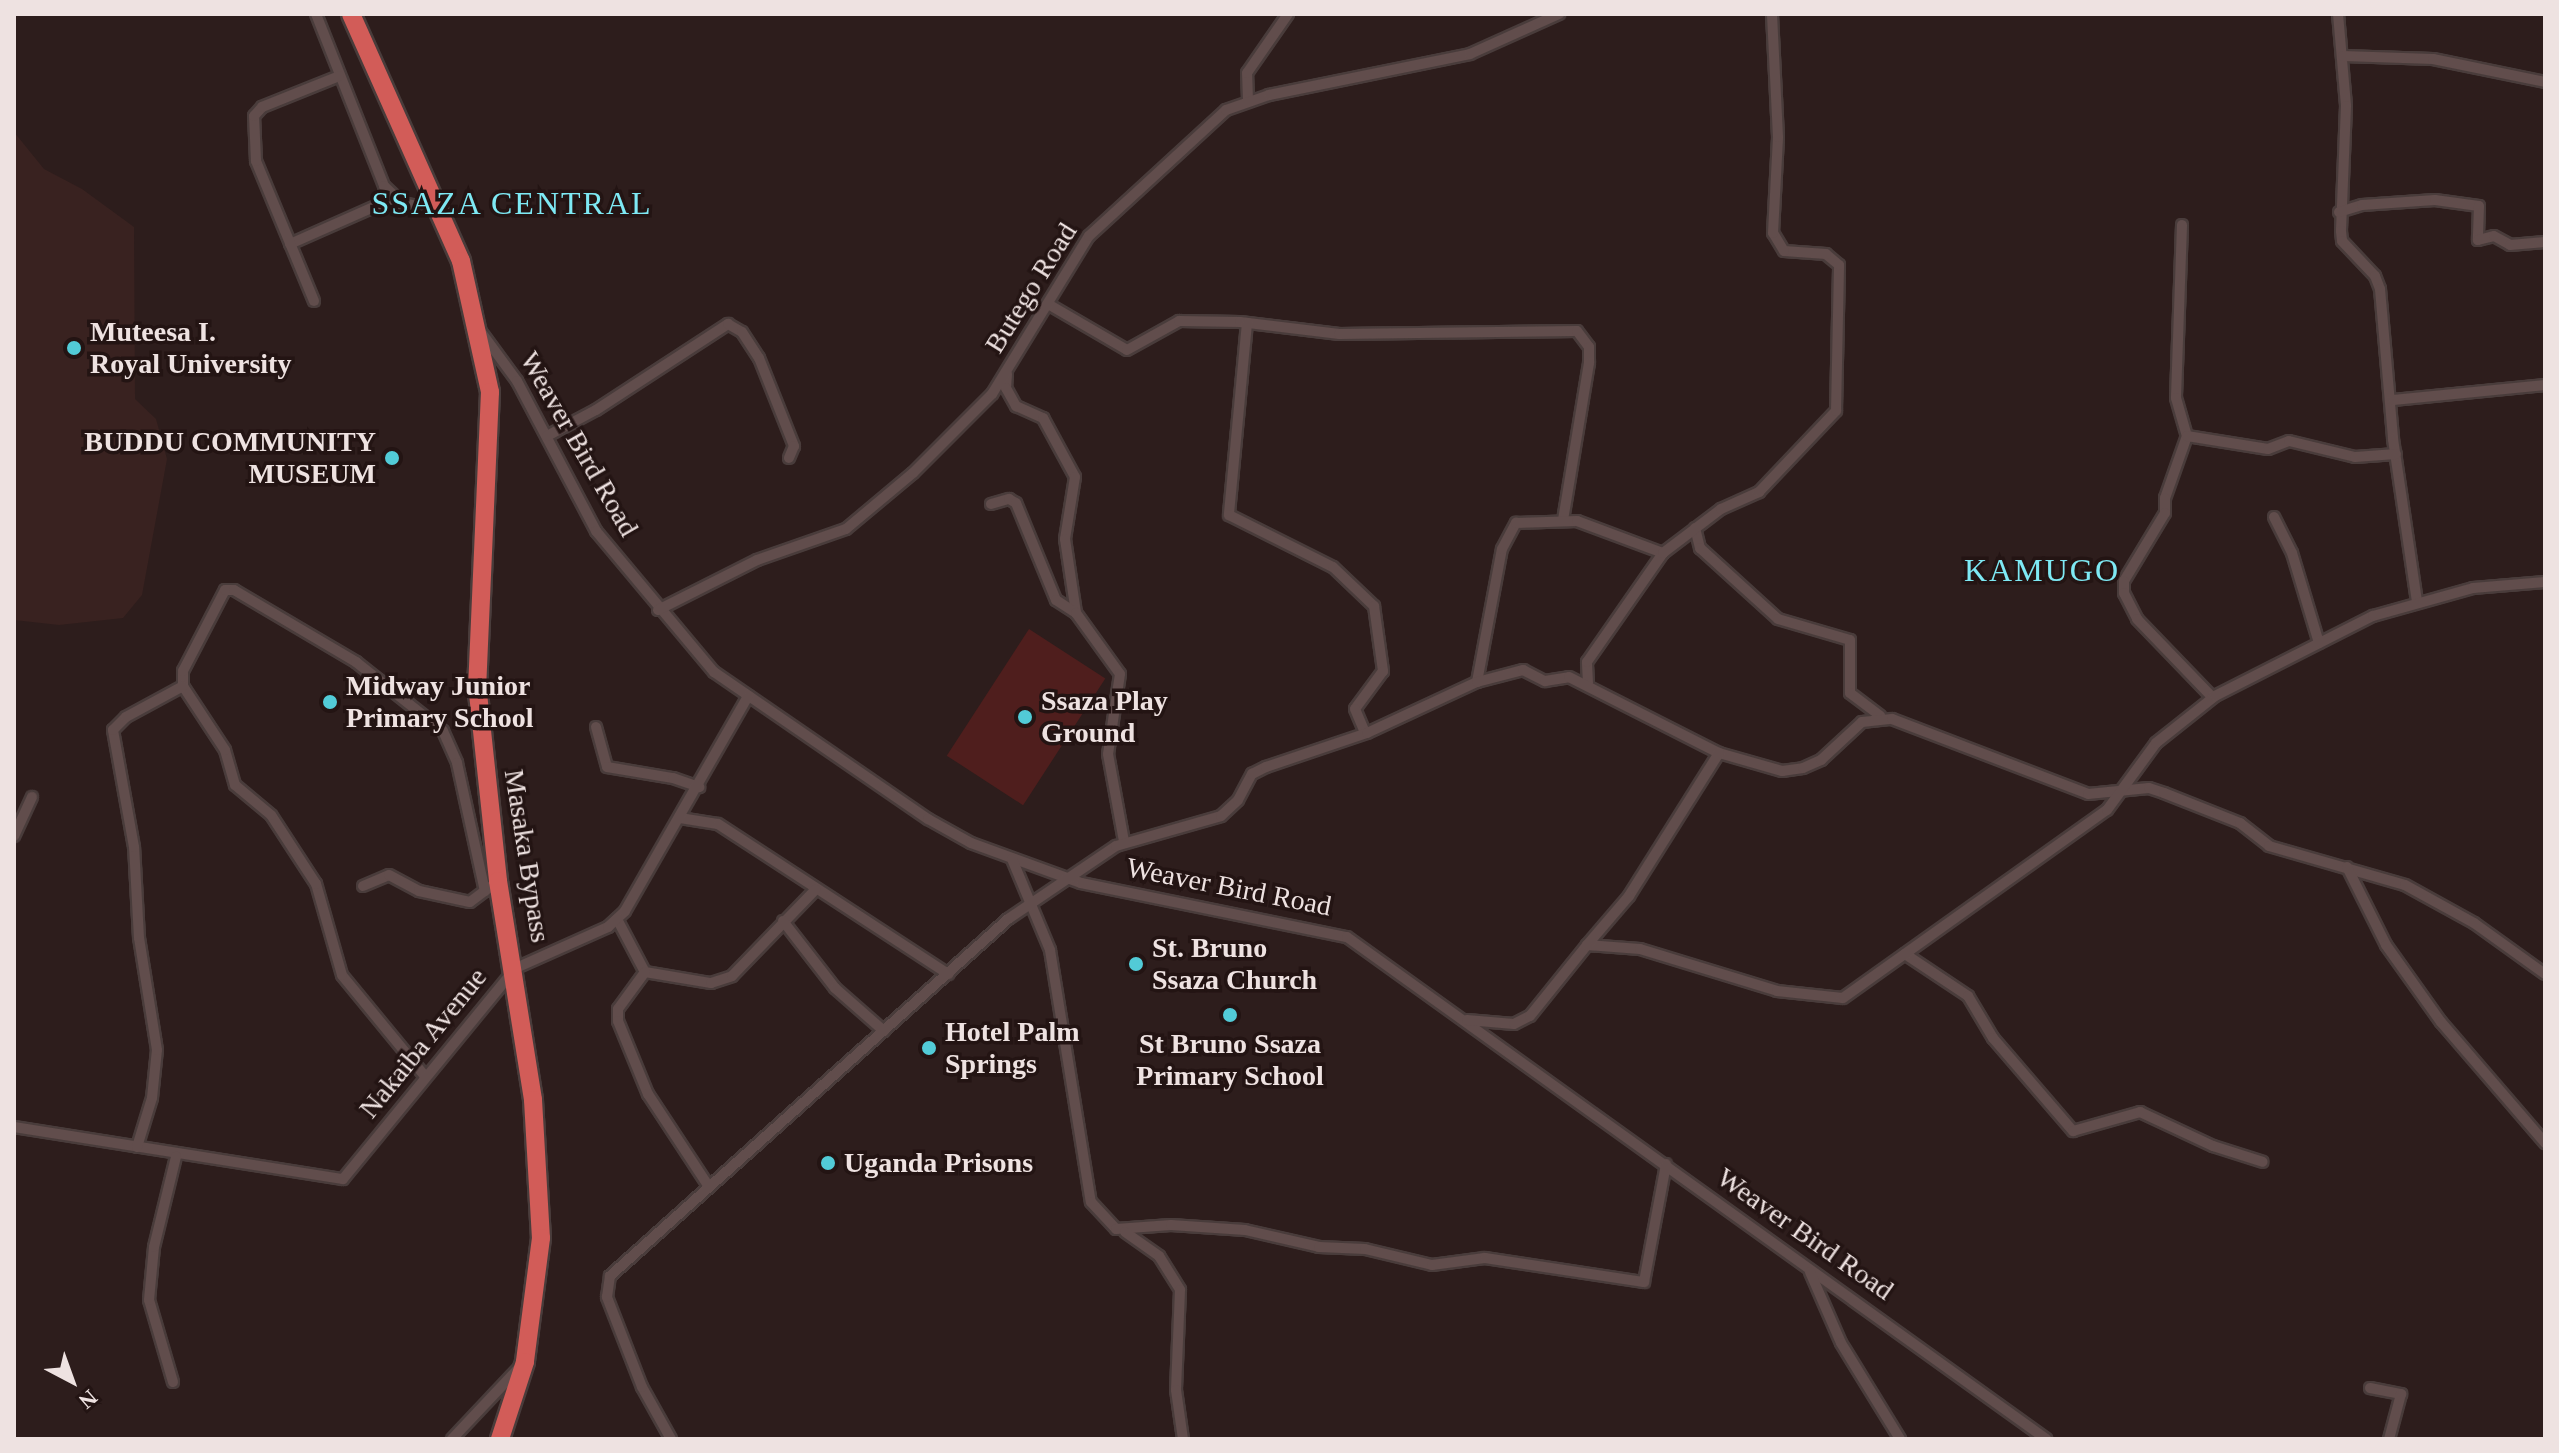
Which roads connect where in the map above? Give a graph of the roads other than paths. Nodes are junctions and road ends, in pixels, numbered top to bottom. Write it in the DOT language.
graph roads {
  1 [pos="316,14"];
  2 [pos="351,14"];
  3 [pos="1288,14"];
  4 [pos="1559,14"];
  5 [pos="1772,14"];
  6 [pos="2338,14"];
  7 [pos="2343,56"];
  8 [pos="339,76"];
  9 [pos="2545,82"];
  10 [pos="1248,100"];
  11 [pos="394,198"];
  12 [pos="438,210"];
  13 [pos="2339,212"];
  14 [pos="2182,225"];
  15 [pos="2545,242"];
  16 [pos="290,244"];
  17 [pos="314,301"];
  18 [pos="1048,304"];
  19 [pos="1247,323"];
  20 [pos="481,332"];
  21 [pos="1007,372"];
  22 [pos="2545,385"];
  23 [pos="2393,400"];
  24 [pos="547,436"];
  25 [pos="2187,436"];
  26 [pos="2396,454"];
  27 [pos="789,458"];
  28 [pos="991,504"];
  29 [pos="2274,517"];
  30 [pos="1563,520"];
  31 [pos="1695,528"];
  32 [pos="1676,542"];
  33 [pos="1700,548"];
  34 [pos="1663,553"];
  35 [pos="2545,582"];
  36 [pos="2417,601"];
  37 [pos="658,610"];
  38 [pos="1076,613"];
  39 [pos="2319,643"];
  40 [pos="1587,662"];
  41 [pos="1569,677"];
  42 [pos="1477,682"];
  43 [pos="1588,683"];
  44 [pos="183,686"];
  45 [pos="748,696"];
  46 [pos="2212,697"];
  47 [pos="1880,716"];
  48 [pos="596,727"];
  49 [pos="1365,733"];
  50 [pos="1719,753"];
  51 [pos="699,787"];
  52 [pos="2124,788"];
  53 [pos="32,797"];
  54 [pos="680,818"];
  55 [pos="14,836"];
  56 [pos="1124,841"];
  57 [pos="1012,859"];
  58 [pos="2347,867"];
  59 [pos="1064,877"];
  60 [pos="363,886"];
  61 [pos="492,886"];
  62 [pos="815,890"];
  63 [pos="1028,906"];
  64 [pos="617,919"];
  65 [pos="783,921"];
  66 [pos="1587,945"];
  67 [pos="1905,954"];
  68 [pos="516,968"];
  69 [pos="645,972"];
  70 [pos="948,974"];
  71 [pos="2545,974"];
  72 [pos="1465,1020"];
  73 [pos="884,1031"];
  74 [pos="424,1075"];
  75 [pos="14,1127"];
  76 [pos="2545,1143"];
  77 [pos="137,1147"];
  78 [pos="176,1157"];
  79 [pos="2263,1162"];
  80 [pos="1666,1164"];
  81 [pos="709,1187"];
  82 [pos="1125,1232"];
  83 [pos="1809,1270"];
  84 [pos="525,1362"];
  85 [pos="173,1382"];
  86 [pos="2370,1388"];
  87 [pos="452,1439"];
  88 [pos="500,1439"];
  89 [pos="671,1439"];
  90 [pos="1183,1439"];
  91 [pos="1900,1439"];
  92 [pos="2046,1439"];
  93 [pos="2389,1439"];
  1 -- 8 [label="street"];
  2 -- 12 [label="highway, Masaka Bypass"];
  3 -- 10 [label="street"];
  4 -- 10 [label="street, Butego Road"];
  5 -- 31 [label="street"];
  6 -- 7 [label="street"];
  7 -- 9 [label="street"];
  7 -- 13 [label="street"];
  8 -- 11 [label="street"];
  8 -- 16 [label="street"];
  10 -- 18 [label="street, Butego Road"];
  11 -- 12 [label="street"];
  11 -- 16 [label="street"];
  12 -- 20 [label="highway, Masaka Bypass"];
  13 -- 15 [label="street"];
  13 -- 23 [label="street"];
  14 -- 25 [label="street"];
  16 -- 17 [label="street"];
  18 -- 19 [label="street"];
  18 -- 21 [label="street, Butego Road"];
  19 -- 30 [label="street"];
  19 -- 49 [label="street"];
  20 -- 24 [label="street, Weaver Bird Road"];
  20 -- 61 [label="highway, Masaka Bypass"];
  21 -- 37 [label="street, Butego Road"];
  21 -- 38 [label="street"];
  22 -- 23 [label="street"];
  23 -- 26 [label="street"];
  24 -- 27 [label="street"];
  24 -- 37 [label="street, Weaver Bird Road"];
  25 -- 26 [label="street"];
  25 -- 46 [label="street"];
  26 -- 36 [label="street"];
  28 -- 38 [label="street"];
  29 -- 39 [label="street"];
  30 -- 34 [label="street"];
  30 -- 42 [label="street"];
  31 -- 32 [label="street"];
  31 -- 33 [label="street"];
  32 -- 33 [label="street"];
  32 -- 34 [label="street"];
  33 -- 47 [label="street"];
  34 -- 40 [label="street"];
  35 -- 36 [label="street"];
  36 -- 39 [label="street"];
  37 -- 45 [label="street, Weaver Bird Road"];
  38 -- 56 [label="street"];
  39 -- 46 [label="street"];
  40 -- 41 [label="street"];
  40 -- 43 [label="street"];
  41 -- 42 [label="street"];
  41 -- 43 [label="street"];
  42 -- 49 [label="street"];
  43 -- 50 [label="street"];
  44 -- 61 [label="street"];
  44 -- 74 [label="street"];
  44 -- 77 [label="street"];
  45 -- 51 [label="street"];
  45 -- 57 [label="street, Weaver Bird Road"];
  46 -- 52 [label="street"];
  47 -- 50 [label="street"];
  47 -- 52 [label="street"];
  48 -- 51 [label="street"];
  49 -- 56 [label="street"];
  50 -- 66 [label="street"];
  51 -- 54 [label="street"];
  52 -- 58 [label="street"];
  52 -- 67 [label="street"];
  53 -- 55 [label="street"];
  54 -- 62 [label="street"];
  54 -- 64 [label="street"];
  56 -- 59 [label="street"];
  57 -- 59 [label="street, Weaver Bird Road"];
  57 -- 63 [label="street"];
  58 -- 71 [label="street"];
  58 -- 76 [label="street"];
  59 -- 63 [label="street"];
  59 -- 72 [label="street, Weaver Bird Road"];
  60 -- 61 [label="street"];
  61 -- 68 [label="highway, Masaka Bypass"];
  62 -- 65 [label="street"];
  62 -- 70 [label="street"];
  63 -- 70 [label="street"];
  63 -- 82 [label="street"];
  64 -- 68 [label="street, Nakaiba Avenue"];
  64 -- 69 [label="street"];
  65 -- 69 [label="street"];
  65 -- 73 [label="street"];
  66 -- 67 [label="street"];
  66 -- 72 [label="street"];
  67 -- 79 [label="street"];
  68 -- 74 [label="street, Nakaiba Avenue"];
  68 -- 84 [label="highway, Masaka Bypass"];
  69 -- 81 [label="street"];
  70 -- 73 [label="street"];
  72 -- 80 [label="street, Weaver Bird Road"];
  73 -- 81 [label="street"];
  74 -- 78 [label="street, Nakaiba Avenue"];
  75 -- 77 [label="street, Nakaiba Avenue"];
  77 -- 78 [label="street, Nakaiba Avenue"];
  78 -- 85 [label="street"];
  80 -- 82 [label="street"];
  80 -- 83 [label="street, Weaver Bird Road"];
  81 -- 89 [label="street"];
  82 -- 90 [label="street"];
  83 -- 91 [label="street"];
  83 -- 92 [label="street, Weaver Bird Road"];
  84 -- 87 [label="street"];
  84 -- 88 [label="highway, Masaka Bypass"];
  86 -- 93 [label="street"];
}
